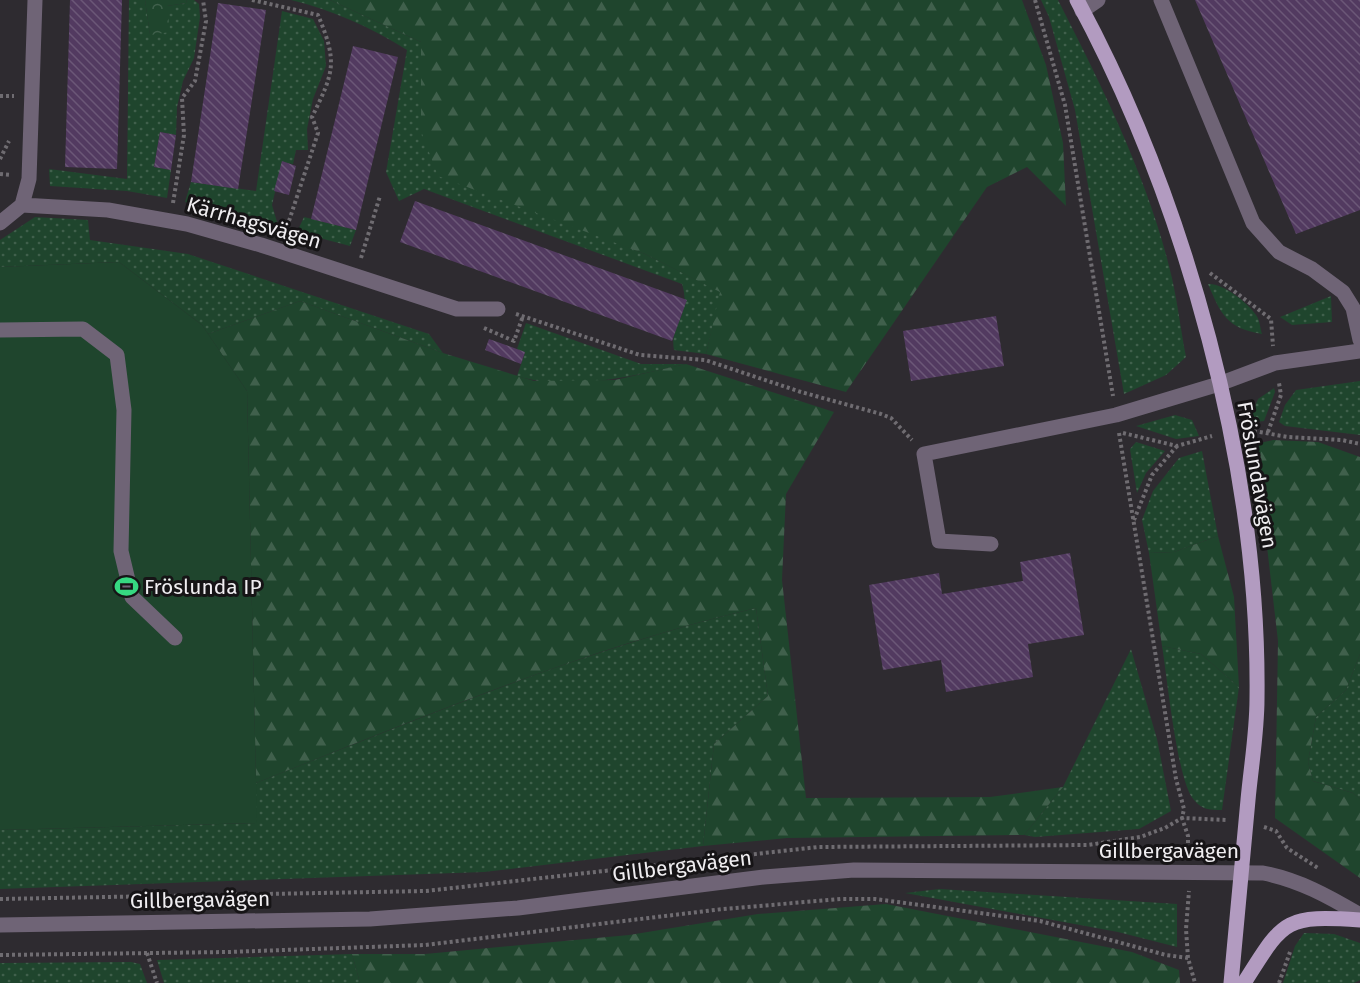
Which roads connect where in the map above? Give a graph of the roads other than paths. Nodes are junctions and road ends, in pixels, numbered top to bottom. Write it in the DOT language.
graph roads {
  1 [pos="35,0"];
  2 [pos="1098,0"];
  3 [pos="1161,0"];
  4 [pos="1080,5"];
  5 [pos="22,205"];
  6 [pos="0,223"];
  7 [pos="498,309"];
  8 [pos="0,330"];
  9 [pos="1360,340"];
  10 [pos="1360,351"];
  11 [pos="1219,384"];
  12 [pos="991,544"];
  13 [pos="176,638"];
  14 [pos="1241,872"];
  15 [pos="1360,915"];
  16 [pos="1360,920"];
  17 [pos="0,925"];
  18 [pos="1231,983"];
  19 [pos="1244,983"];
  1 -- 5 [label="street"];
  2 -- 4 [label="street"];
  3 -- 9 [label="street"];
  4 -- 11 [label="main road, Fröslundavägen"];
  5 -- 6 [label="street"];
  5 -- 7 [label="street, Kärrhagsvägen"];
  8 -- 13 [label="street"];
  10 -- 11 [label="street"];
  11 -- 12 [label="street"];
  11 -- 14 [label="main road, Fröslundavägen"];
  14 -- 15 [label="street, Gillbergavägen"];
  14 -- 17 [label="street, Gillbergavägen"];
  14 -- 18 [label="main road, Fröslundavägen"];
  16 -- 19 [label="main road"];
}
